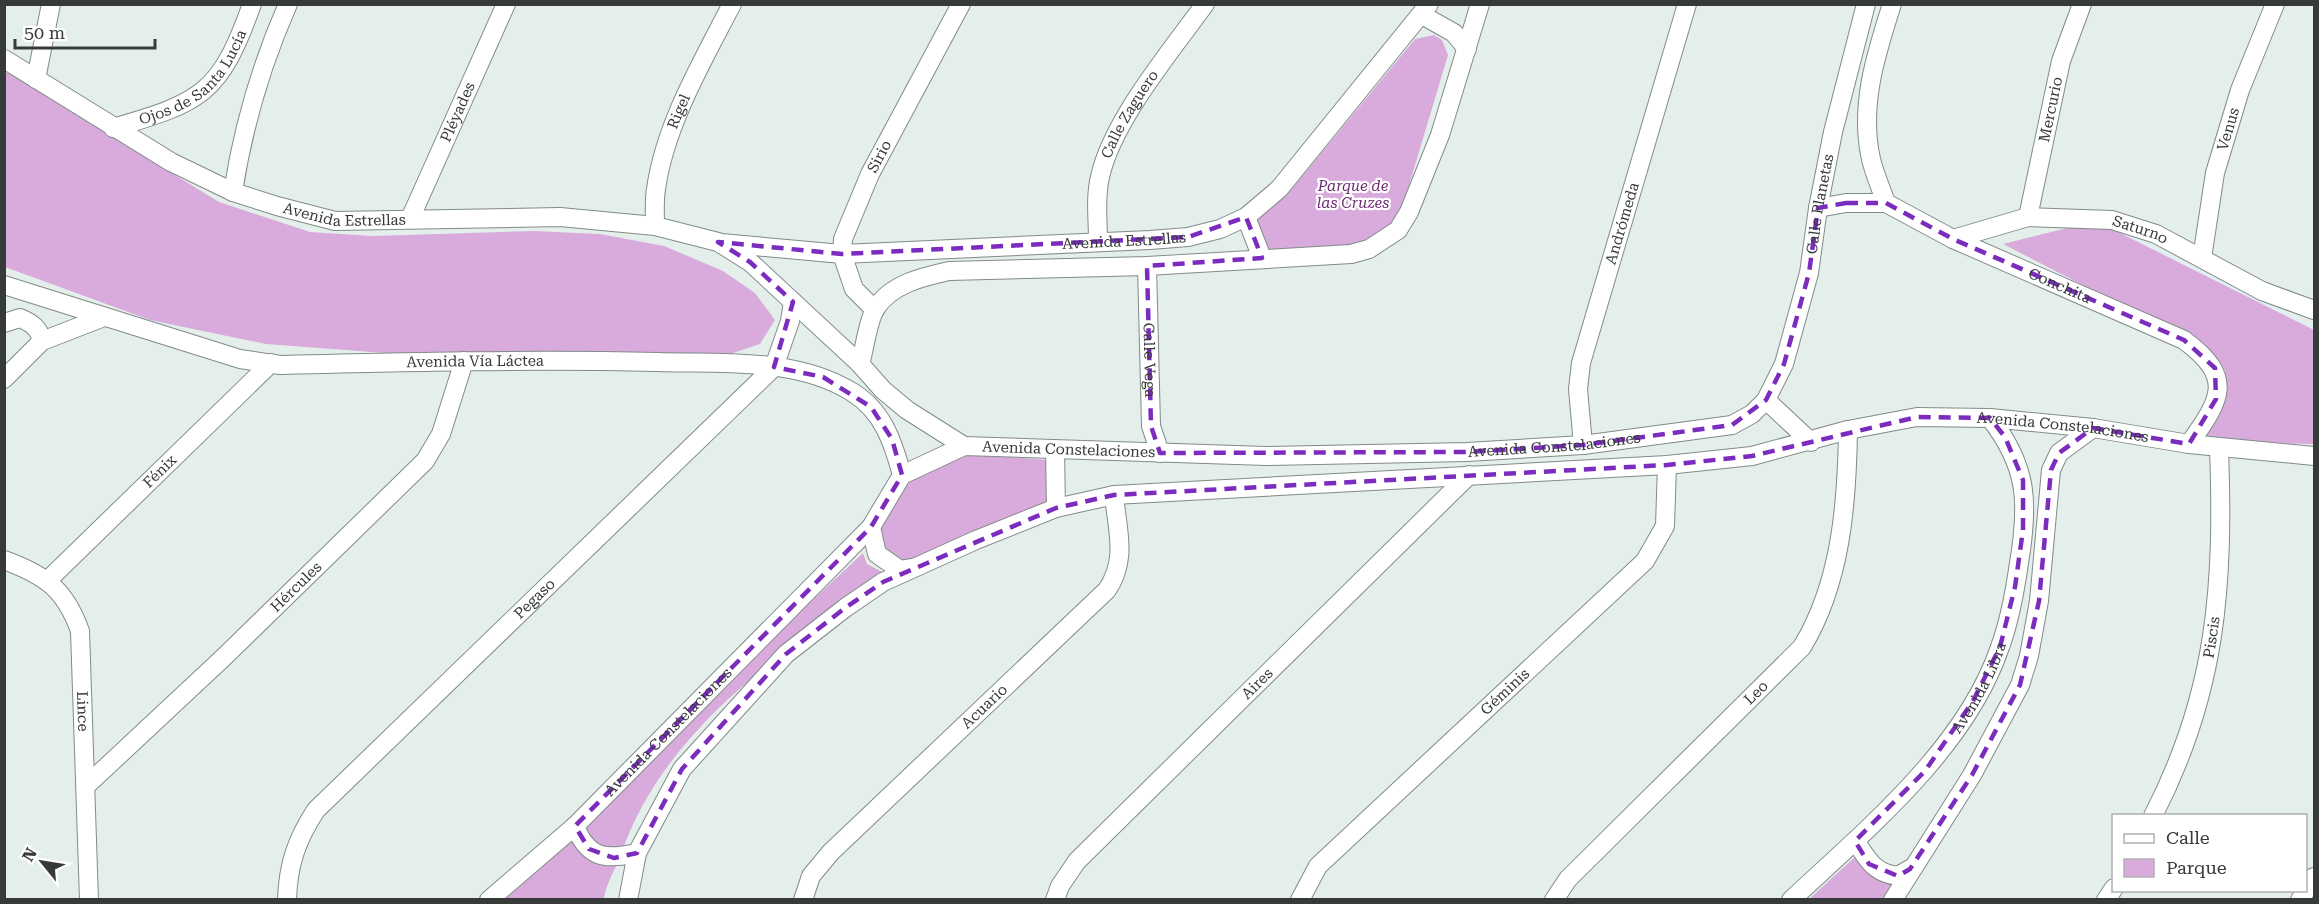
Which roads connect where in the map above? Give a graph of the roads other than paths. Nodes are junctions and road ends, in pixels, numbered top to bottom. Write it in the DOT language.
graph roads {
  1 [pos="51,4"];
  2 [pos="252,4"];
  3 [pos="288,4"];
  4 [pos="506,4"];
  5 [pos="732,4"];
  6 [pos="962,4"];
  7 [pos="1205,4"];
  8 [pos="1480,4"];
  9 [pos="1687,4"];
  10 [pos="1866,4"];
  11 [pos="1892,4"];
  12 [pos="2082,4"];
  13 [pos="2275,4"];
  14 [pos="1426,10"];
  15 [pos="1467,49"];
  16 [pos="4,59"];
  17 [pos="36,79"];
  18 [pos="113,128"];
  19 [pos="233,192"];
  20 [pos="1886,202"];
  21 [pos="1818,208"];
  22 [pos="1246,217"];
  23 [pos="2028,217"];
  24 [pos="410,219"];
  25 [pos="655,226"];
  26 [pos="1953,239"];
  27 [pos="1098,241"];
  28 [pos="718,242"];
  29 [pos="842,254"];
  30 [pos="1262,258"];
  31 [pos="2202,258"];
  32 [pos="1147,266"];
  33 [pos="4,285"];
  34 [pos="793,302"];
  35 [pos="875,310"];
  36 [pos="2314,310"];
  37 [pos="104,317"];
  38 [pos="4,323"];
  39 [pos="42,341"];
  40 [pos="464,361"];
  41 [pos="271,363"];
  42 [pos="860,364"];
  43 [pos="774,367"];
  44 [pos="4,379"];
  45 [pos="1766,400"];
  46 [pos="1990,418"];
  47 [pos="2093,428"];
  48 [pos="1848,430"];
  49 [pos="1811,441"];
  50 [pos="2188,444"];
  51 [pos="1583,445"];
  52 [pos="964,446"];
  53 [pos="2219,448"];
  54 [pos="1055,450"];
  55 [pos="1160,453"];
  56 [pos="2314,456"];
  57 [pos="1667,465"];
  58 [pos="902,475"];
  59 [pos="1469,475"];
  60 [pos="1114,495"];
  61 [pos="1056,508"];
  62 [pos="871,527"];
  63 [pos="4,560"];
  64 [pos="913,568"];
  65 [pos="48,580"];
  66 [pos="87,785"];
  67 [pos="2154,814"];
  68 [pos="575,826"];
  69 [pos="1855,841"];
  70 [pos="637,853"];
  71 [pos="1910,869"];
  72 [pos="89,900"];
  73 [pos="287,900"];
  74 [pos="489,900"];
  75 [pos="628,900"];
  76 [pos="803,900"];
  77 [pos="1055,900"];
  78 [pos="1300,900"];
  79 [pos="1554,900"];
  80 [pos="1791,900"];
  81 [pos="1893,900"];
  1 -- 17 [label="street"];
  2 -- 18 [label="street, Ojos de Santa Lucía"];
  3 -- 19 [label="street"];
  4 -- 24 [label="street, Pléyades"];
  5 -- 25 [label="street, Rigel"];
  6 -- 29 [label="street, Sirio"];
  7 -- 27 [label="street, Calle Zaguero"];
  8 -- 15 [label="street, Avenida Estrellas"];
  9 -- 51 [label="street, Andrómeda"];
  10 -- 21 [label="street, Calle Planetas"];
  11 -- 20 [label="street"];
  12 -- 23 [label="street, Mercurio"];
  13 -- 31 [label="street, Venus"];
  14 -- 15 [label="street"];
  14 -- 22 [label="street, Avenida Estrellas"];
  15 -- 30 [label="street, Avenida Estrellas"];
  16 -- 17 [label="street, Avenida Estrellas"];
  17 -- 18 [label="street, Avenida Estrellas"];
  18 -- 19 [label="street, Avenida Estrellas"];
  19 -- 24 [label="street, Avenida Estrellas"];
  20 -- 21 [label="street"];
  20 -- 26 [label="street, Conchita"];
  21 -- 45 [label="street, Calle Planetas"];
  22 -- 27 [label="street, Avenida Estrellas"];
  22 -- 30 [label="street"];
  23 -- 26 [label="street, Saturno"];
  23 -- 31 [label="street, Saturno"];
  24 -- 25 [label="street, Avenida Estrellas"];
  25 -- 28 [label="street, Avenida Estrellas"];
  26 -- 50 [label="street, Conchita"];
  27 -- 29 [label="street, Avenida Estrellas"];
  28 -- 29 [label="street, Avenida Estrellas"];
  28 -- 34 [label="street, Avenida Estrellas"];
  29 -- 35 [label="street"];
  30 -- 32 [label="street, Avenida Estrellas"];
  31 -- 36 [label="street, Saturno"];
  32 -- 35 [label="street, Avenida Estrellas"];
  32 -- 55 [label="street, Calle Vega"];
  33 -- 37 [label="street, Avenida Vía Láctea"];
  34 -- 42 [label="street"];
  34 -- 43 [label="street, Pegaso"];
  35 -- 42 [label="street"];
  37 -- 39 [label="street"];
  37 -- 41 [label="street, Avenida Vía Láctea"];
  38 -- 39 [label="street"];
  39 -- 44 [label="street"];
  40 -- 41 [label="street, Avenida Vía Láctea"];
  40 -- 43 [label="street, Avenida Vía Láctea"];
  40 -- 66 [label="street, Hércules"];
  41 -- 65 [label="street, Fénix"];
  42 -- 52 [label="street"];
  43 -- 58 [label="street, Avenida Vía Láctea"];
  43 -- 73 [label="street, Pegaso"];
  45 -- 49 [label="street"];
  45 -- 51 [label="street, Avenida Constelaciones"];
  46 -- 47 [label="street, Avenida Constelaciones"];
  46 -- 48 [label="street, Avenida Constelaciones"];
  46 -- 69 [label="street, Avenida Libra"];
  47 -- 50 [label="street, Avenida Constelaciones"];
  47 -- 71 [label="street"];
  48 -- 49 [label="street, Avenida Constelaciones"];
  48 -- 79 [label="street, Leo"];
  49 -- 57 [label="street, Avenida Constelaciones"];
  50 -- 53 [label="street, Avenida Constelaciones"];
  51 -- 55 [label="street, Avenida Constelaciones"];
  52 -- 54 [label="street, Avenida Constelaciones"];
  52 -- 58 [label="street, Avenida Constelaciones"];
  53 -- 56 [label="street, Avenida Constelaciones"];
  53 -- 67 [label="street, Piscis"];
  54 -- 55 [label="street, Avenida Constelaciones"];
  54 -- 61 [label="street"];
  57 -- 59 [label="street, Avenida Constelaciones"];
  57 -- 78 [label="street, Géminis"];
  58 -- 62 [label="street, Avenida Constelaciones"];
  59 -- 60 [label="street, Avenida Constelaciones"];
  59 -- 77 [label="street, Aires"];
  60 -- 61 [label="street, Avenida Constelaciones"];
  60 -- 76 [label="street, Acuario"];
  61 -- 64 [label="street, Avenida Constelaciones"];
  62 -- 64 [label="street"];
  62 -- 68 [label="street, Avenida Constelaciones"];
  63 -- 65 [label="street, Lince"];
  64 -- 70 [label="street, Avenida Constelaciones"];
  65 -- 66 [label="street, Lince"];
  66 -- 72 [label="street, Lince"];
  68 -- 70 [label="street"];
  68 -- 74 [label="street, Avenida Constelaciones"];
  69 -- 71 [label="street"];
  69 -- 80 [label="street, Avenida Libra"];
  70 -- 75 [label="street, Avenida Constelaciones"];
  71 -- 81 [label="street"];
}
